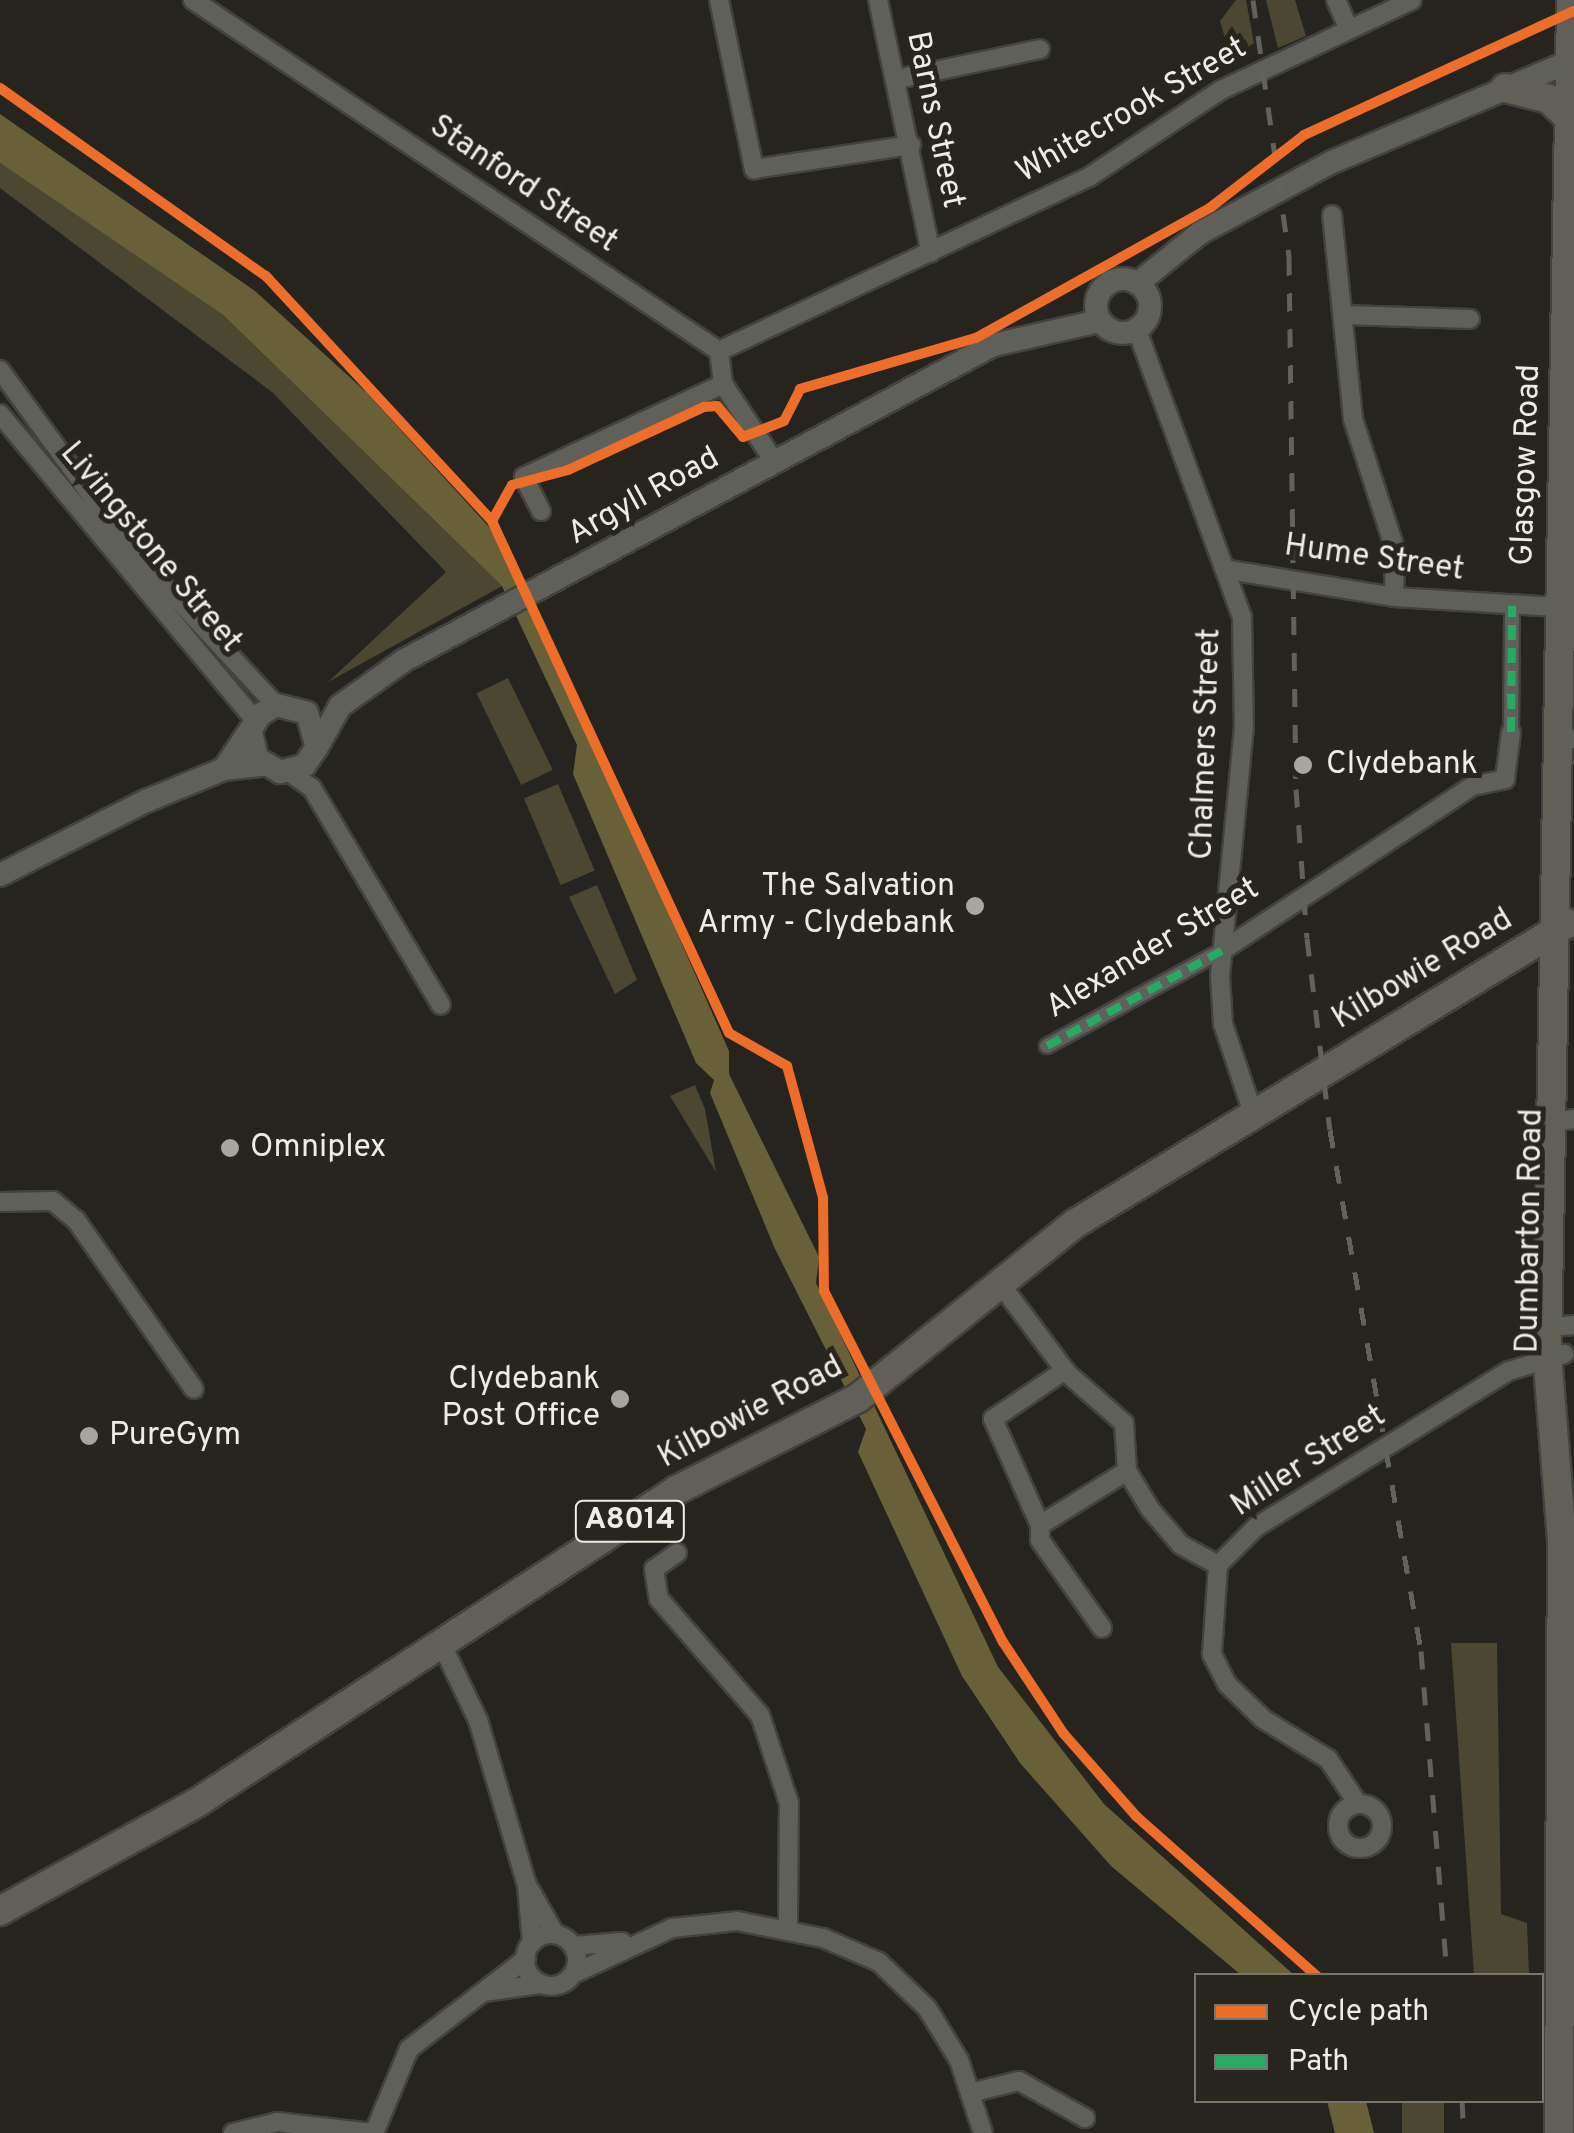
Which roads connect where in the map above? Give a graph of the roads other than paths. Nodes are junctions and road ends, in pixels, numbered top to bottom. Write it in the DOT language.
graph roads {
  1 [pos="192,0"];
  2 [pos="720,0"];
  3 [pos="878,0"];
  4 [pos="1336,0"];
  5 [pos="1412,0"];
  6 [pos="1572,0"];
  7 [pos="1349,29"];
  8 [pos="1040,49"];
  9 [pos="1573,60"];
  10 [pos="897,80"];
  11 [pos="1506,88"];
  12 [pos="1573,122"];
  13 [pos="911,145"];
  14 [pos="1332,216"];
  15 [pos="931,253"];
  16 [pos="1138,283"];
  17 [pos="1346,315"];
  18 [pos="1470,319"];
  19 [pos="1100,321"];
  20 [pos="1137,330"];
  21 [pos="719,350"];
  22 [pos="0,370"];
  23 [pos="723,384"];
  24 [pos="0,414"];
  25 [pos="774,461"];
  26 [pos="541,511"];
  27 [pos="1228,570"];
  28 [pos="1394,598"];
  29 [pos="1512,606"];
  30 [pos="1566,607"];
  31 [pos="276,705"];
  32 [pos="340,706"];
  33 [pos="307,713"];
  34 [pos="1574,722"];
  35 [pos="253,727"];
  36 [pos="1512,732"];
  37 [pos="1574,739"];
  38 [pos="314,753"];
  39 [pos="263,764"];
  40 [pos="224,769"];
  41 [pos="289,772"];
  42 [pos="312,788"];
  43 [pos="0,875"];
  44 [pos="1560,928"];
  45 [pos="1224,950"];
  46 [pos="441,1005"];
  47 [pos="1048,1046"];
  48 [pos="1253,1113"];
  49 [pos="1571,1120"];
  50 [pos="0,1202"];
  51 [pos="999,1282"];
  52 [pos="1562,1340"];
  53 [pos="1065,1370"];
  54 [pos="194,1389"];
  55 [pos="1127,1471"];
  56 [pos="1040,1525"];
  57 [pos="677,1553"];
  58 [pos="1218,1565"];
  59 [pos="1102,1628"];
  60 [pos="442,1647"];
  61 [pos="1358,1804"];
  62 [pos="527,1885"];
  63 [pos="0,1910"];
  64 [pos="788,1927"];
  65 [pos="555,1934"];
  66 [pos="629,1942"];
  67 [pos="573,1946"];
  68 [pos="529,1951"];
  69 [pos="573,1974"];
  70 [pos="541,1984"];
  71 [pos="484,1992"];
  72 [pos="1567,2060"];
  73 [pos="970,2092"];
  74 [pos="1084,2118"];
  75 [pos="233,2133"];
  76 [pos="374,2133"];
  77 [pos="983,2133"];
  78 [pos="1559,2133"];
  1 -- 21 [label="street, Stanford Street"];
  2 -- 13 [label="street"];
  3 -- 10 [label="street, Barns Street"];
  4 -- 7 [label="street"];
  5 -- 7 [label="street, Whitecrook Street"];
  6 -- 9 [label="main road, Glasgow Road"];
  7 -- 15 [label="street, Whitecrook Street"];
  8 -- 10 [label="street"];
  9 -- 11 [label="street"];
  9 -- 12 [label="main road, Glasgow Road"];
  10 -- 13 [label="street, Barns Street"];
  11 -- 12 [label="main road"];
  11 -- 16 [label="street"];
  12 -- 30 [label="main road, Glasgow Road"];
  13 -- 15 [label="street, Barns Street"];
  14 -- 17 [label="street"];
  15 -- 21 [label="street, Whitecrook Street"];
  16 -- 19 [label="street"];
  16 -- 20 [label="street"];
  17 -- 18 [label="street"];
  17 -- 28 [label="street"];
  19 -- 20 [label="street"];
  19 -- 25 [label="street, Argyll Road"];
  20 -- 27 [label="street, Chalmers Street"];
  21 -- 23 [label="street"];
  22 -- 31 [label="street, Livingstone Street"];
  23 -- 25 [label="street"];
  23 -- 26 [label="street"];
  24 -- 35 [label="street, Livingstone Street"];
  25 -- 32 [label="street, Argyll Road"];
  27 -- 28 [label="street, Hume Street"];
  27 -- 45 [label="street, Chalmers Street"];
  28 -- 29 [label="street, Hume Street"];
  29 -- 30 [label="street, Hume Street"];
  29 -- 36 [label="street"];
  30 -- 44 [label="main road, Glasgow Road"];
  31 -- 33 [label="street"];
  31 -- 35 [label="street"];
  32 -- 33 [label="street, Argyll Road"];
  32 -- 38 [label="street, Argyll Road"];
  33 -- 38 [label="street"];
  34 -- 37 [label="main road"];
  35 -- 39 [label="street"];
  35 -- 40 [label="street"];
  36 -- 45 [label="street, Alexander Street"];
  37 -- 44 [label="main road"];
  38 -- 41 [label="street"];
  38 -- 42 [label="street"];
  39 -- 40 [label="street"];
  39 -- 41 [label="street"];
  40 -- 43 [label="street"];
  41 -- 42 [label="street"];
  42 -- 46 [label="street"];
  44 -- 48 [label="main road, Kilbowie Road / A8014"];
  44 -- 49 [label="main road, Dumbarton Road"];
  44 -- 52 [label="main road, Dumbarton Road"];
  45 -- 47 [label="street, Alexander Street"];
  45 -- 48 [label="street, Chalmers Street"];
  48 -- 51 [label="main road, Kilbowie Road / A8014"];
  49 -- 52 [label="main road, Dumbarton Road"];
  50 -- 54 [label="street"];
  51 -- 53 [label="street"];
  51 -- 60 [label="main road, Kilbowie Road / A8014"];
  52 -- 58 [label="street, Miller Street"];
  52 -- 72 [label="main road, Dumbarton Road"];
  53 -- 55 [label="street"];
  53 -- 56 [label="street"];
  55 -- 56 [label="street"];
  55 -- 58 [label="street"];
  56 -- 59 [label="street"];
  57 -- 64 [label="street"];
  58 -- 61 [label="street, Miller Street"];
  60 -- 62 [label="street"];
  60 -- 63 [label="main road, Kilbowie Road / A8014"];
  62 -- 65 [label="street"];
  62 -- 68 [label="street"];
  64 -- 66 [label="street"];
  64 -- 73 [label="street"];
  65 -- 67 [label="street"];
  65 -- 68 [label="street"];
  66 -- 67 [label="street"];
  66 -- 69 [label="street"];
  67 -- 69 [label="street"];
  68 -- 70 [label="street"];
  68 -- 71 [label="street"];
  69 -- 70 [label="street"];
  70 -- 71 [label="street"];
  71 -- 76 [label="street"];
  72 -- 78 [label="main road, Dumbarton Road"];
  73 -- 74 [label="street"];
  73 -- 77 [label="street"];
  75 -- 76 [label="street"];
}
